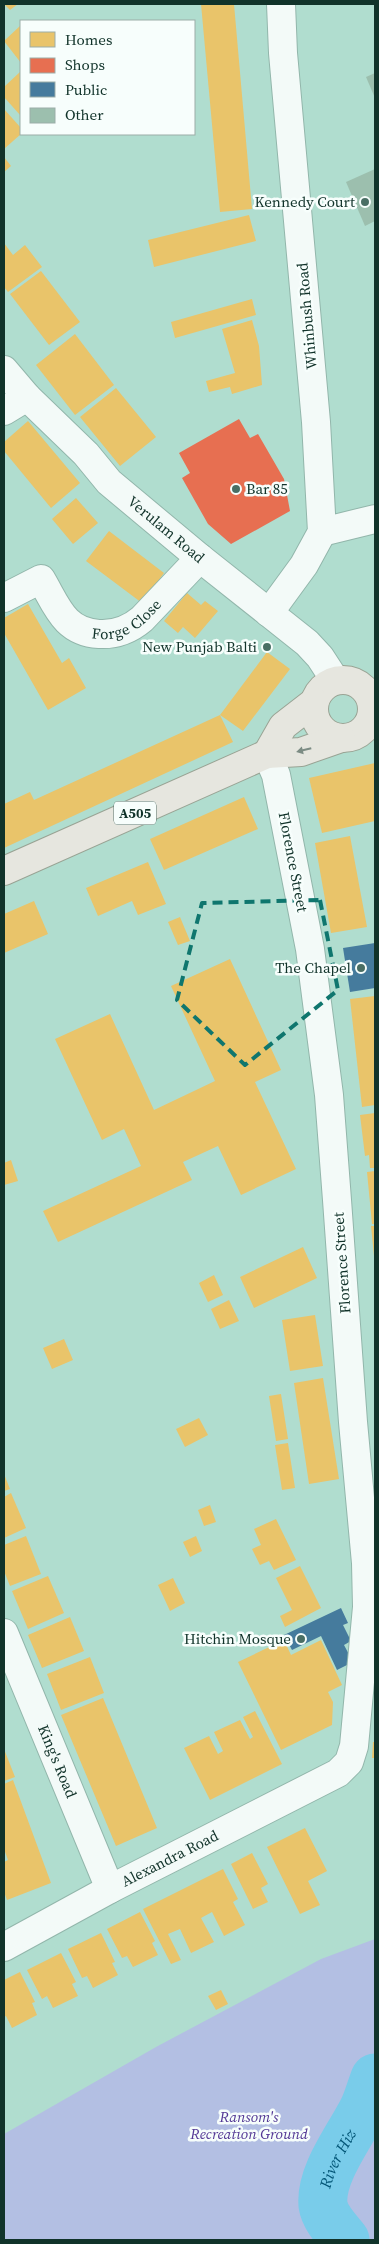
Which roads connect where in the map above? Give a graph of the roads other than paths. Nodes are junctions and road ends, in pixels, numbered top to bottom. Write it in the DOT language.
graph roads {
  1 [pos="281,4"];
  2 [pos="4,370"];
  3 [pos="27,397"];
  4 [pos="4,411"];
  5 [pos="375,519"];
  6 [pos="322,532"];
  7 [pos="200,558"];
  8 [pos="4,598"];
  9 [pos="269,612"];
  10 [pos="335,680"];
  11 [pos="373,698"];
  12 [pos="314,702"];
  13 [pos="358,735"];
  14 [pos="267,754"];
  15 [pos="4,872"];
  16 [pos="4,1633"];
  17 [pos="338,1773"];
  18 [pos="110,1889"];
  19 [pos="4,1947"];
  1 -- 6 [label="street, Whinbush Road"];
  2 -- 3 [label="street, Verulam Road"];
  3 -- 4 [label="street"];
  3 -- 7 [label="street, Verulam Road"];
  5 -- 6 [label="street"];
  6 -- 9 [label="street"];
  7 -- 8 [label="street, Forge Close"];
  7 -- 9 [label="street, Verulam Road"];
  9 -- 10 [label="street, Verulam Road"];
  10 -- 11 [label="main road"];
  10 -- 12 [label="main road"];
  11 -- 13 [label="main road"];
  12 -- 13 [label="main road"];
  12 -- 14 [label="main road"];
  13 -- 14 [label="main road, A505, one-way"];
  14 -- 15 [label="main road, A505"];
  14 -- 17 [label="street, Florence Street"];
  16 -- 18 [label="street, King's Road"];
  17 -- 18 [label="street, Alexandra Road"];
  18 -- 19 [label="street, Alexandra Road"];
}
